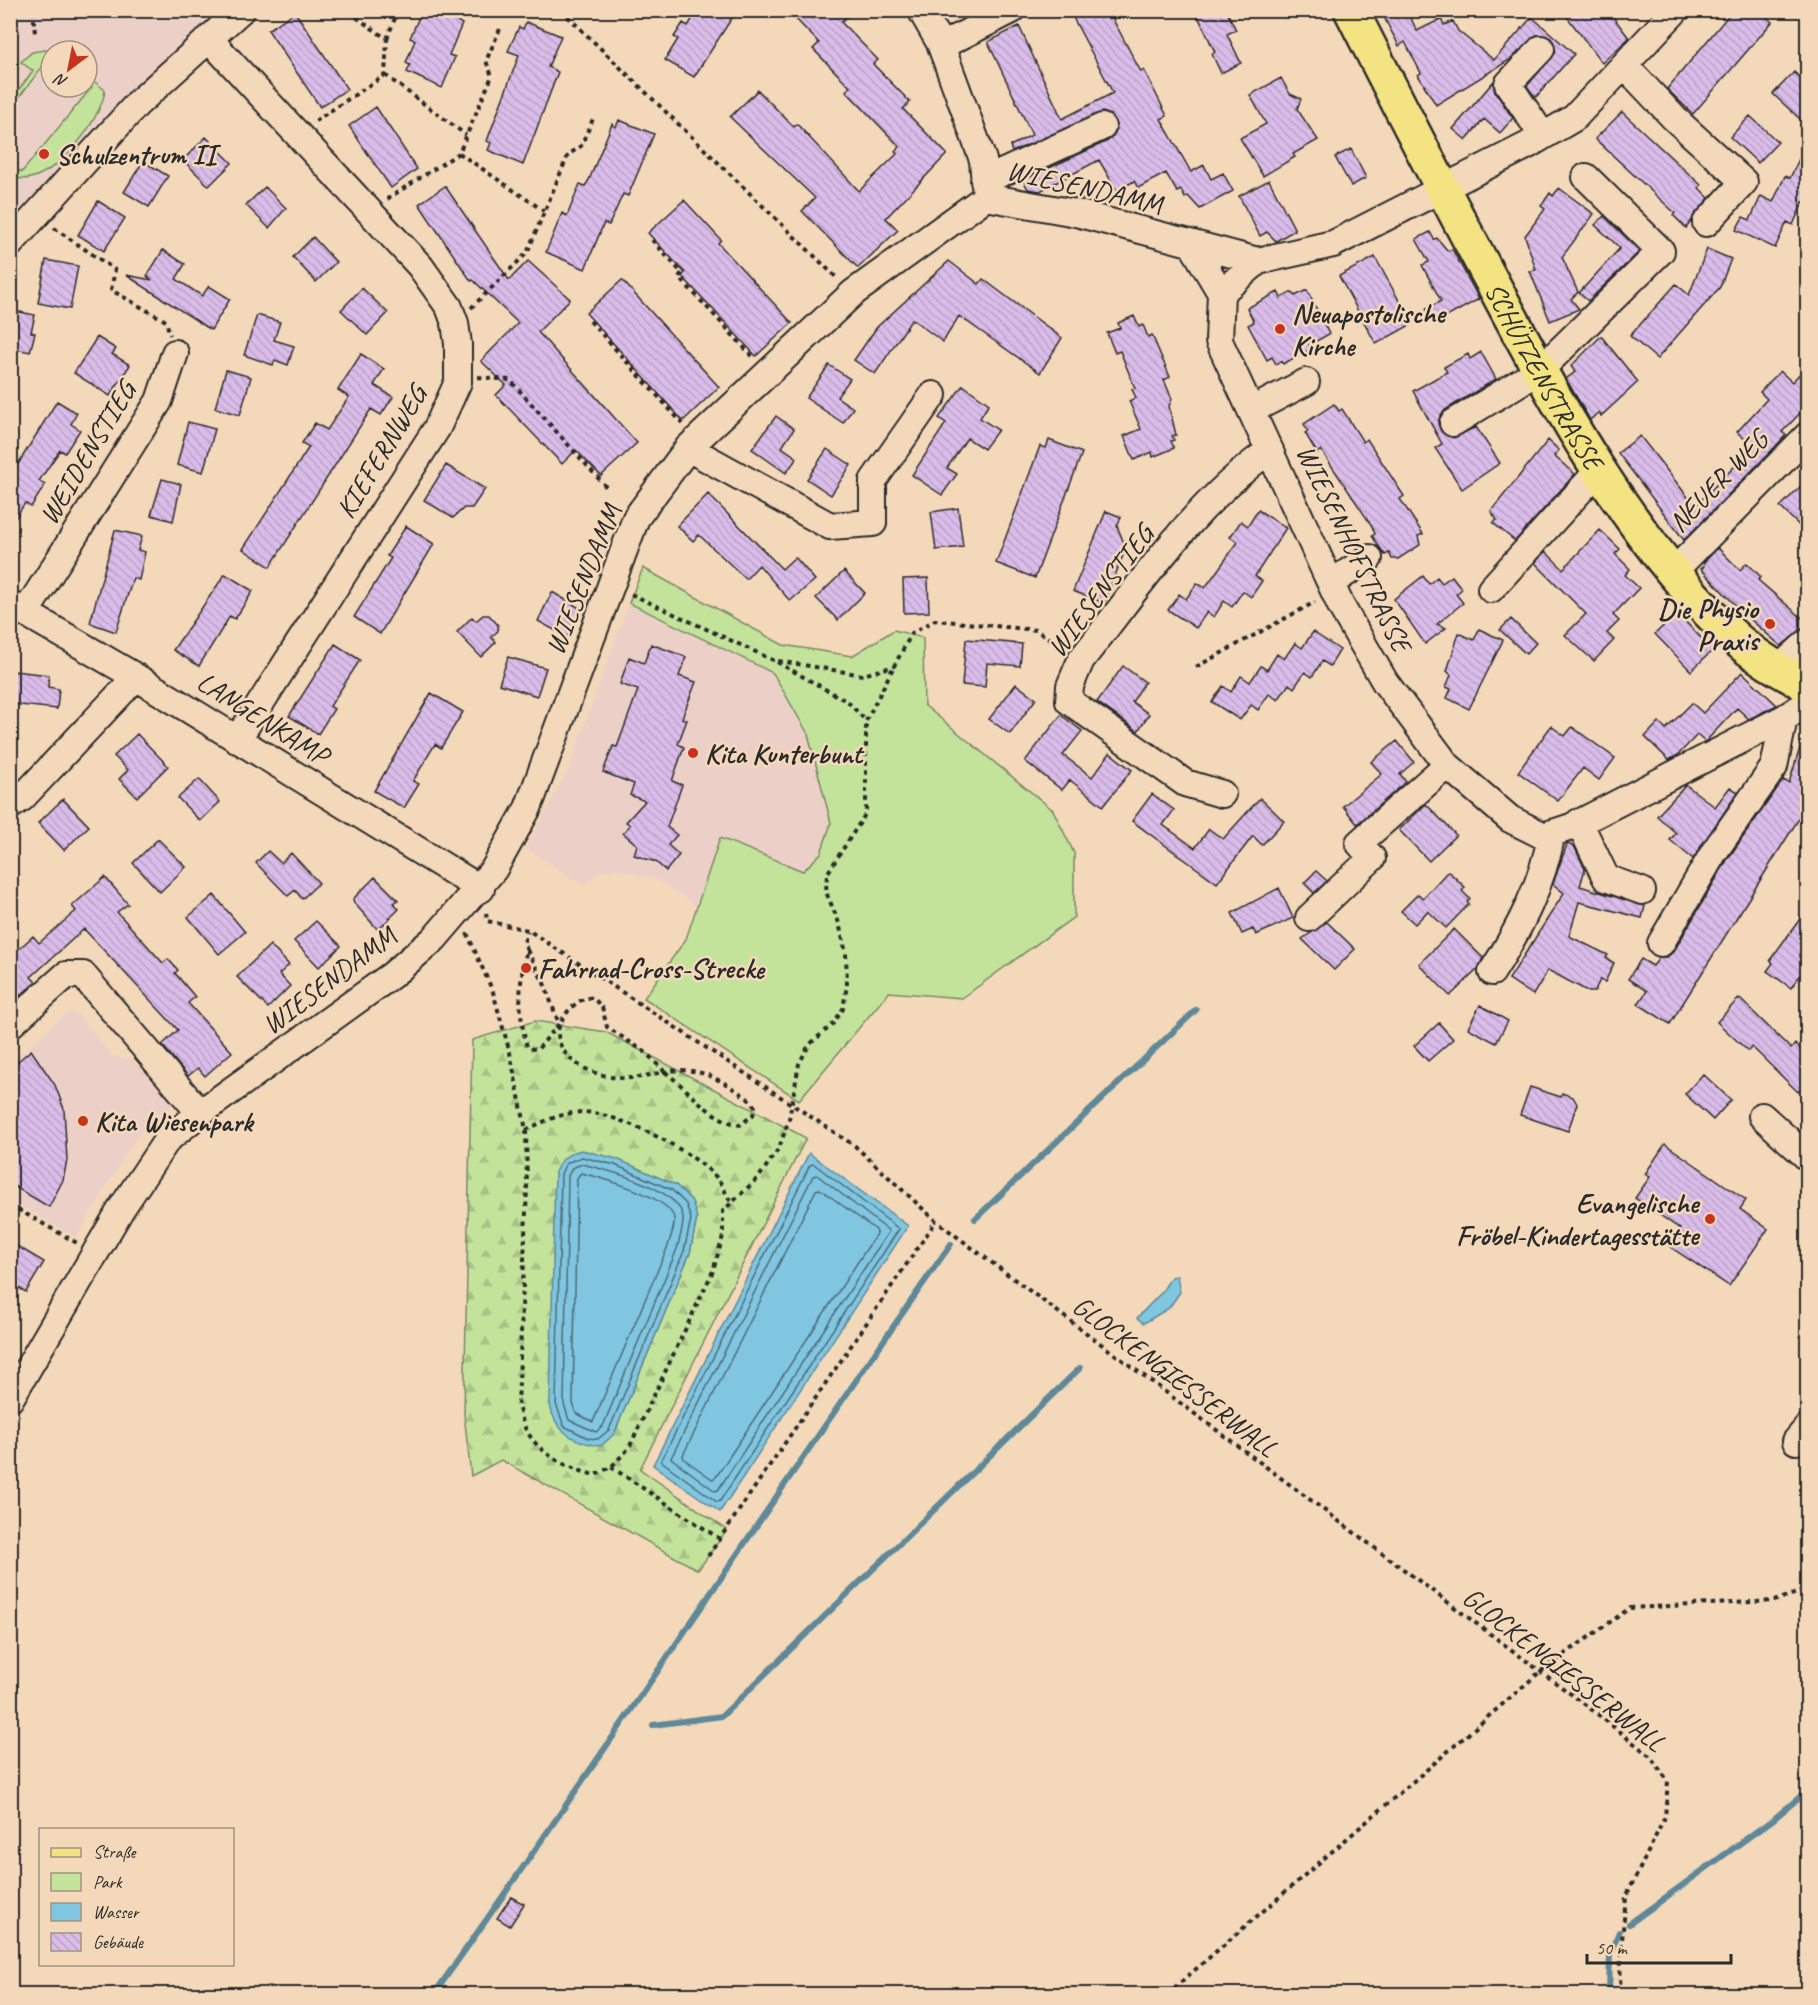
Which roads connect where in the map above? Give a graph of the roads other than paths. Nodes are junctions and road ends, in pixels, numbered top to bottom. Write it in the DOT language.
graph roads {
  1 [pos="241,10"];
  2 [pos="921,10"];
  3 [pos="1012,10"];
  4 [pos="1351,10"];
  5 [pos="1676,10"];
  6 [pos="209,39"];
  7 [pos="941,46"];
  8 [pos="1541,49"];
  9 [pos="1624,65"];
  10 [pos="1102,128"];
  11 [pos="1543,136"];
  12 [pos="1586,177"];
  13 [pos="1441,187"];
  14 [pos="985,189"];
  15 [pos="1706,223"];
  16 [pos="10,244"];
  17 [pos="1193,246"];
  18 [pos="1258,261"];
  19 [pos="1221,293"];
  20 [pos="175,353"];
  21 [pos="1540,370"];
  22 [pos="1306,382"];
  23 [pos="933,395"];
  24 [pos="1252,410"];
  25 [pos="1453,423"];
  26 [pos="1808,435"];
  27 [pos="693,444"];
  28 [pos="1270,450"];
  29 [pos="1599,470"];
  30 [pos="1369,558"];
  31 [pos="1673,572"];
  32 [pos="1333,587"];
  33 [pos="1491,589"];
  34 [pos="18,608"];
  35 [pos="1808,642"];
  36 [pos="1778,669"];
  37 [pos="136,677"];
  38 [pos="1808,686"];
  39 [pos="1808,703"];
  40 [pos="1784,718"];
  41 [pos="237,740"];
  42 [pos="1447,765"];
  43 [pos="1222,794"];
  44 [pos="10,806"];
  45 [pos="1580,822"];
  46 [pos="1552,833"];
  47 [pos="480,889"];
  48 [pos="1642,891"];
  49 [pos="1309,918"];
  50 [pos="1661,943"];
  51 [pos="1492,972"];
  52 [pos="10,1025"];
  53 [pos="200,1113"];
  54 [pos="1762,1116"];
  55 [pos="1808,1158"];
  56 [pos="10,1399"];
  1 -- 6 [label="street"];
  2 -- 7 [label="street"];
  3 -- 7 [label="street"];
  4 -- 13 [label="main road, SCHÜTZENSTRASSE"];
  5 -- 9 [label="street, WIESENDAMM"];
  6 -- 16 [label="street"];
  6 -- 41 [label="street, KIEFERNWEG"];
  7 -- 14 [label="street"];
  8 -- 11 [label="street"];
  9 -- 11 [label="street, WIESENDAMM"];
  9 -- 15 [label="street"];
  10 -- 14 [label="street"];
  11 -- 13 [label="street, WIESENDAMM"];
  12 -- 21 [label="street"];
  13 -- 18 [label="street, WIESENDAMM"];
  13 -- 21 [label="main road, SCHÜTZENSTRASSE"];
  14 -- 17 [label="street, WIESENDAMM"];
  14 -- 27 [label="street, WIESENDAMM"];
  17 -- 18 [label="street, WIESENDAMM"];
  17 -- 19 [label="street"];
  18 -- 19 [label="street"];
  19 -- 24 [label="street, WIESENHOFSTRASSE"];
  20 -- 34 [label="street, WEIDENSTIEG"];
  21 -- 25 [label="street"];
  21 -- 29 [label="main road, SCHÜTZENSTRASSE"];
  22 -- 24 [label="street"];
  23 -- 27 [label="street"];
  24 -- 28 [label="street, WIESENHOFSTRASSE"];
  26 -- 31 [label="street, NEUER WEG"];
  27 -- 47 [label="street, WIESENDAMM"];
  28 -- 32 [label="street, WIESENHOFSTRASSE"];
  28 -- 43 [label="street, WIESENSTIEG"];
  29 -- 31 [label="main road, SCHÜTZENSTRASSE"];
  29 -- 33 [label="street"];
  30 -- 32 [label="street"];
  31 -- 36 [label="main road, SCHÜTZENSTRASSE"];
  32 -- 42 [label="street, WIESENHOFSTRASSE"];
  34 -- 37 [label="street, LANGENKAMP"];
  35 -- 36 [label="street"];
  36 -- 38 [label="main road, SCHÜTZENSTRASSE"];
  37 -- 41 [label="street, LANGENKAMP"];
  37 -- 44 [label="street"];
  39 -- 40 [label="street"];
  40 -- 45 [label="street"];
  40 -- 50 [label="street"];
  41 -- 47 [label="street, LANGENKAMP"];
  42 -- 46 [label="street, WIESENHOFSTRASSE"];
  42 -- 49 [label="street"];
  45 -- 46 [label="street"];
  45 -- 48 [label="street"];
  46 -- 51 [label="street"];
  47 -- 53 [label="street, WIESENDAMM"];
  52 -- 53 [label="street"];
  53 -- 56 [label="street, WIESENDAMM"];
  54 -- 55 [label="street"];
}
